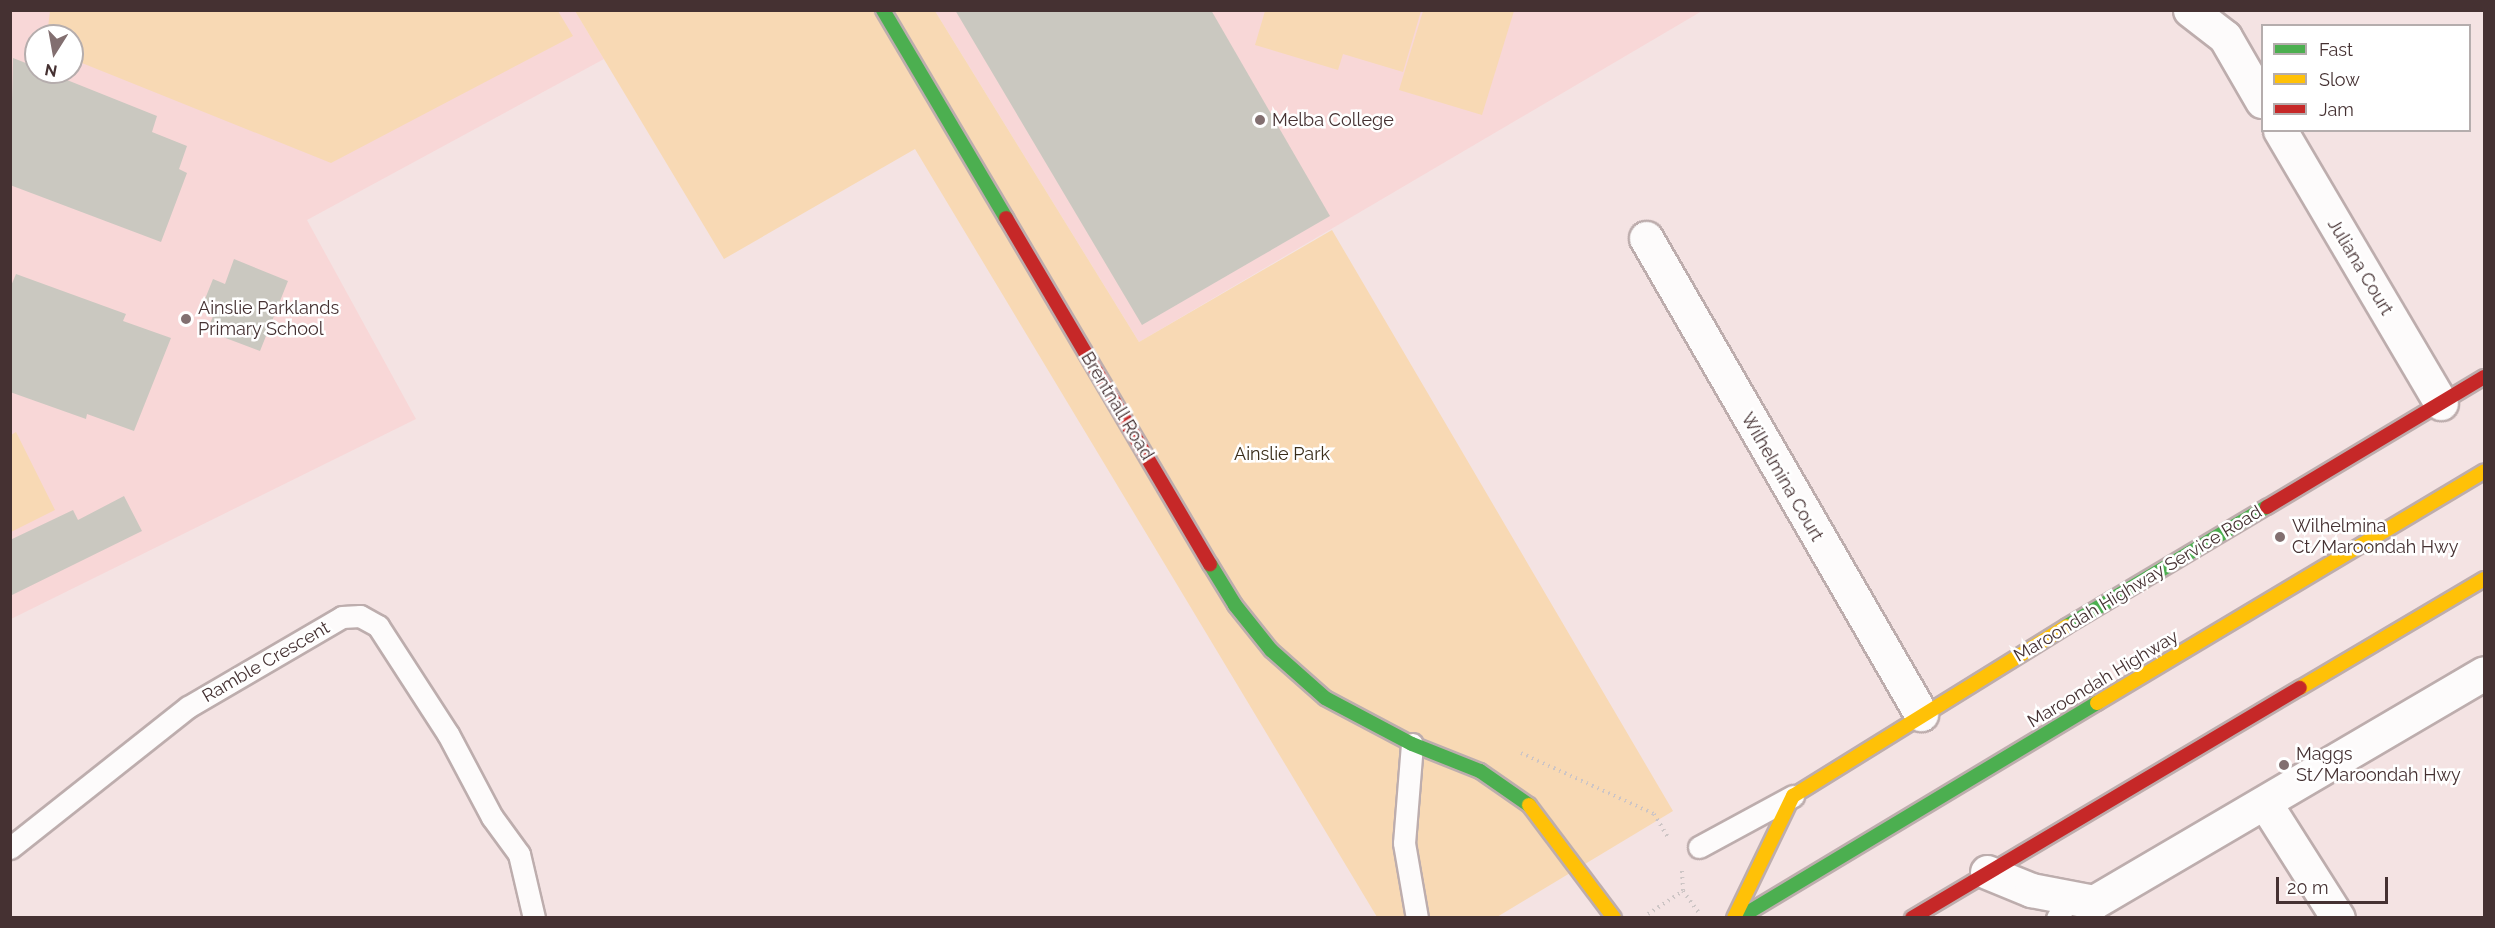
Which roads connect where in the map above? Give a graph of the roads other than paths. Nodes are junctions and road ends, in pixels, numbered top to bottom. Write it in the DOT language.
graph roads {
  1 [pos="883,10"];
  2 [pos="2190,10"];
  3 [pos="2261,99"];
  4 [pos="2281,132"];
  5 [pos="1646,238"];
  6 [pos="2484,377"];
  7 [pos="2441,403"];
  8 [pos="2484,471"];
  9 [pos="2484,579"];
  10 [pos="2484,673"];
  11 [pos="1921,714"];
  12 [pos="1412,744"];
  13 [pos="1793,796"];
  14 [pos="2265,803"];
  15 [pos="1699,847"];
  16 [pos="10,848"];
  17 [pos="1987,872"];
  18 [pos="2063,907"];
  19 [pos="534,918"];
  20 [pos="1417,918"];
  21 [pos="1614,918"];
  22 [pos="1734,918"];
  23 [pos="1739,918"];
  24 [pos="1912,918"];
  25 [pos="2338,918"];
  1 -- 12 [label="main road, Brentnall Road"];
  2 -- 3 [label="street"];
  4 -- 7 [label="street, Juliana Court"];
  5 -- 11 [label="street, Wilhelmina Court"];
  6 -- 7 [label="main road, Maroondah Highway Service Road"];
  7 -- 11 [label="main road, Maroondah Highway Service Road"];
  8 -- 23 [label="main road, Maroondah Highway"];
  9 -- 17 [label="main road"];
  10 -- 14 [label="street"];
  11 -- 13 [label="main road, Maroondah Highway Service Road"];
  12 -- 20 [label="lane"];
  12 -- 21 [label="main road, Brentnall Road"];
  13 -- 15 [label="lane, Maroondah Highway Service Road"];
  13 -- 22 [label="main road"];
  14 -- 18 [label="street"];
  14 -- 25 [label="street"];
  16 -- 19 [label="lane, Ramble Crescent"];
  17 -- 18 [label="street"];
  17 -- 24 [label="main road"];
}
